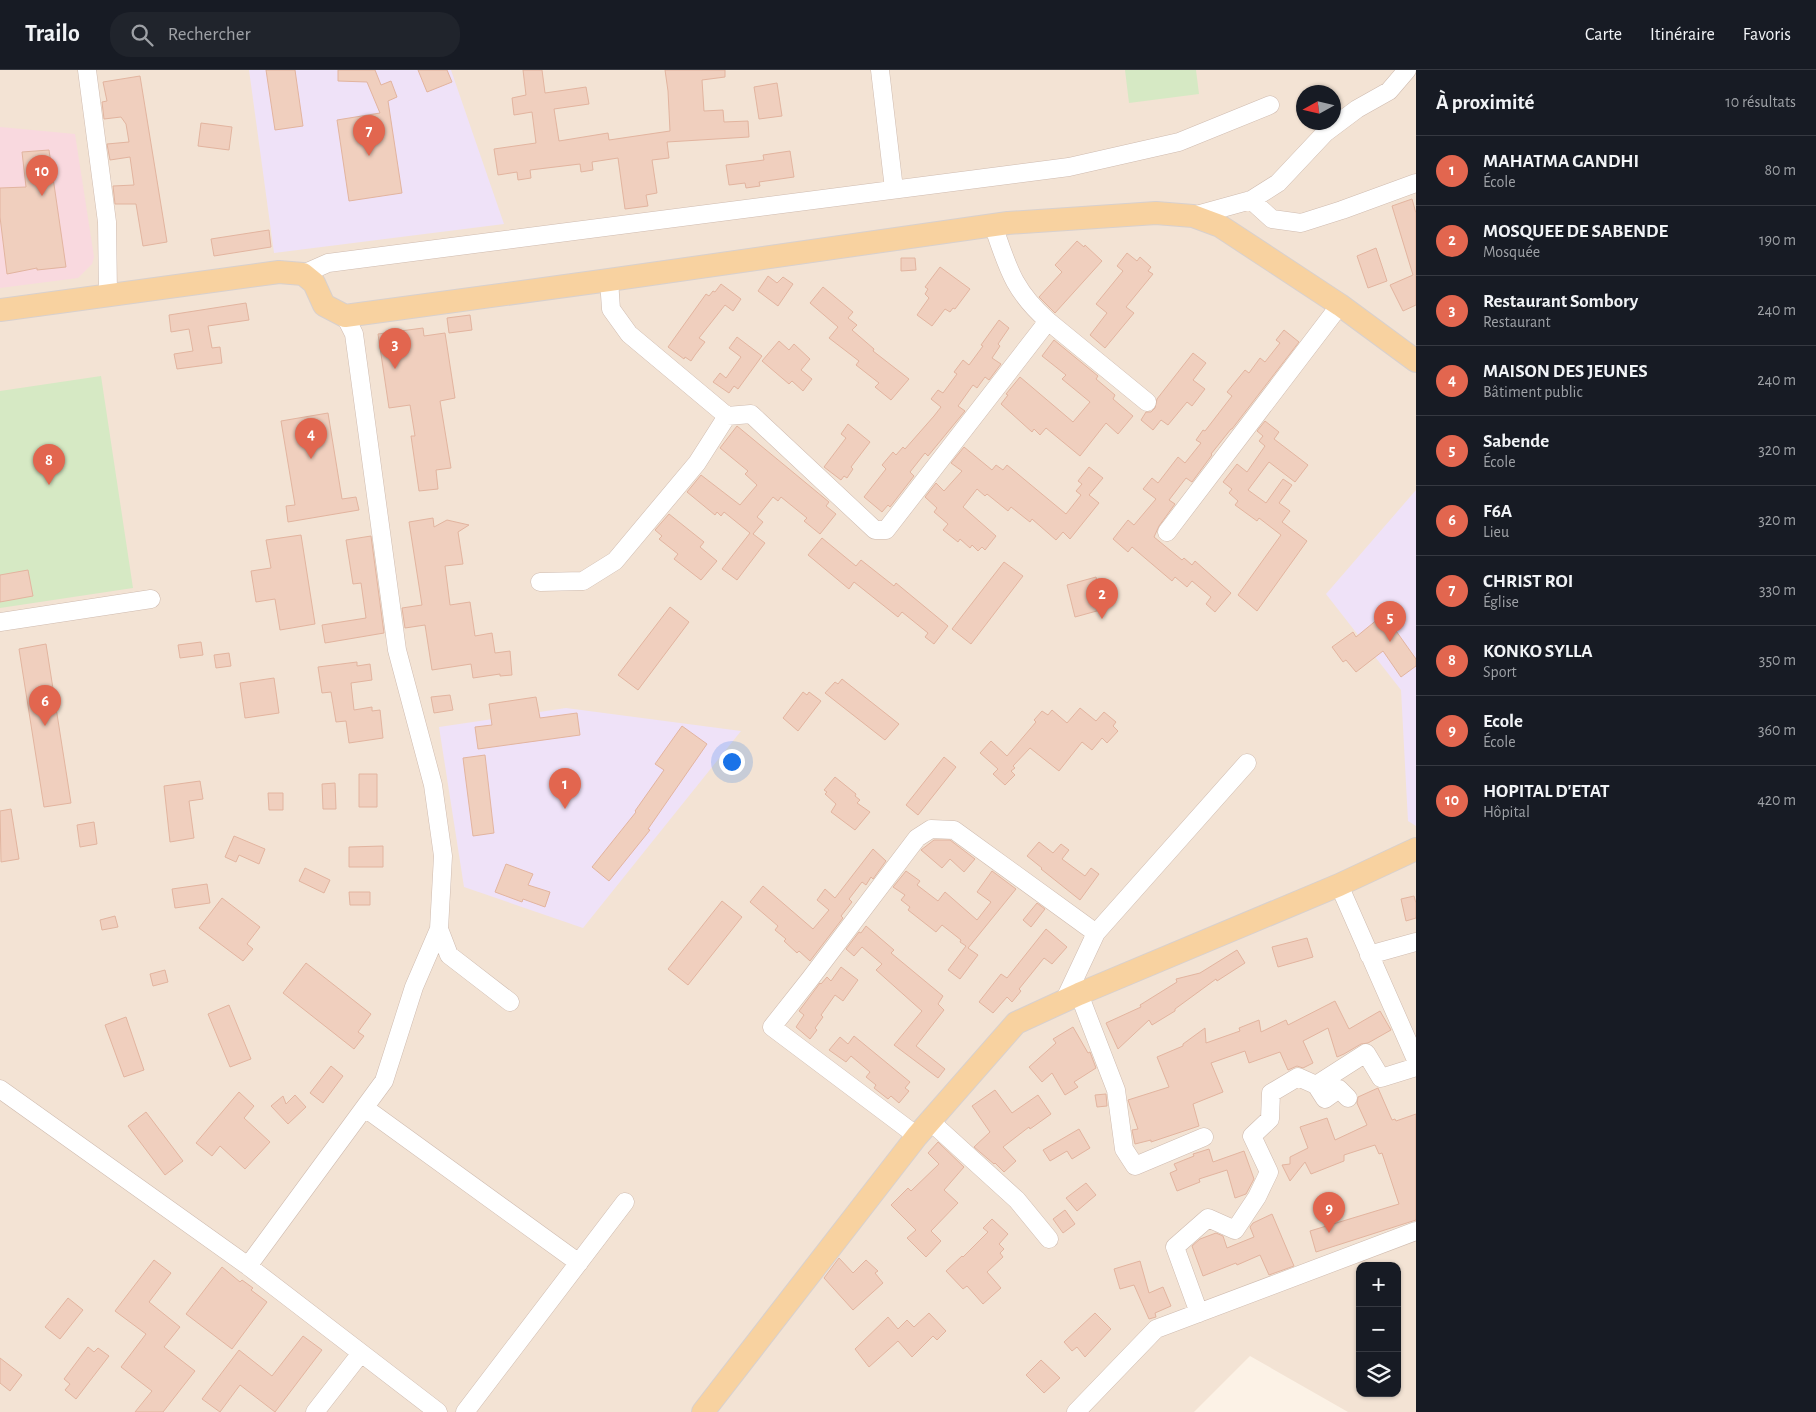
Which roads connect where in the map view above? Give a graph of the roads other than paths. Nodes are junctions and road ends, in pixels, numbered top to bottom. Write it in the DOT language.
graph roads {
  1 [pos="87,70"];
  2 [pos="880,70"];
  3 [pos="1407,70"];
  4 [pos="1270,105"];
  5 [pos="1416,183"];
  6 [pos="894,189"];
  7 [pos="1251,200"];
  8 [pos="1192,216"];
  9 [pos="993,225"];
  10 [pos="303,274"];
  11 [pos="609,280"];
  12 [pos="108,294"];
  13 [pos="1340,305"];
  14 [pos="0,310"];
  15 [pos="344,316"];
  16 [pos="1048,322"];
  17 [pos="1416,361"];
  18 [pos="1147,402"];
  19 [pos="727,416"];
  20 [pos="1167,532"];
  21 [pos="540,582"];
  22 [pos="151,599"];
  23 [pos="0,622"];
  24 [pos="1247,763"];
  25 [pos="1416,848"];
  26 [pos="1339,886"];
  27 [pos="439,930"];
  28 [pos="1096,933"];
  29 [pos="1416,942"];
  30 [pos="1369,955"];
  31 [pos="1071,998"];
  32 [pos="510,1002"];
  33 [pos="1416,1060"];
  34 [pos="1416,1067"];
  35 [pos="1316,1085"];
  36 [pos="0,1089"];
  37 [pos="1348,1098"];
  38 [pos="365,1108"];
  39 [pos="923,1128"];
  40 [pos="1204,1137"];
  41 [pos="625,1202"];
  42 [pos="1416,1231"];
  43 [pos="1048,1238"];
  44 [pos="578,1263"];
  45 [pos="248,1266"];
  46 [pos="1199,1313"];
  47 [pos="361,1353"];
  48 [pos="315,1412"];
  49 [pos="438,1412"];
  50 [pos="465,1412"];
  51 [pos="703,1412"];
  52 [pos="1076,1412"];
  1 -- 12 [label="street"];
  2 -- 6 [label="street"];
  3 -- 7 [label="street"];
  4 -- 6 [label="street"];
  5 -- 7 [label="street"];
  6 -- 10 [label="street"];
  7 -- 8 [label="street"];
  8 -- 9 [label="main road"];
  8 -- 13 [label="main road"];
  9 -- 11 [label="main road"];
  9 -- 16 [label="street"];
  10 -- 12 [label="main road"];
  10 -- 15 [label="main road"];
  11 -- 15 [label="main road"];
  11 -- 19 [label="street"];
  12 -- 14 [label="main road"];
  13 -- 17 [label="main road"];
  13 -- 20 [label="street"];
  15 -- 27 [label="street"];
  16 -- 18 [label="street"];
  16 -- 19 [label="street"];
  19 -- 21 [label="street"];
  22 -- 23 [label="street"];
  24 -- 28 [label="street"];
  25 -- 26 [label="main road"];
  26 -- 30 [label="street"];
  26 -- 31 [label="main road"];
  27 -- 32 [label="street"];
  27 -- 38 [label="street"];
  28 -- 31 [label="street"];
  28 -- 39 [label="street"];
  29 -- 30 [label="street"];
  30 -- 33 [label="street"];
  31 -- 39 [label="main road"];
  31 -- 40 [label="street"];
  34 -- 35 [label="street"];
  35 -- 37 [label="street"];
  35 -- 46 [label="street"];
  36 -- 45 [label="street"];
  38 -- 44 [label="street"];
  38 -- 45 [label="street"];
  39 -- 43 [label="street"];
  39 -- 51 [label="main road"];
  41 -- 44 [label="street"];
  42 -- 46 [label="street"];
  44 -- 50 [label="street"];
  45 -- 47 [label="street"];
  46 -- 52 [label="street"];
  47 -- 48 [label="street"];
  47 -- 49 [label="street"];
}
